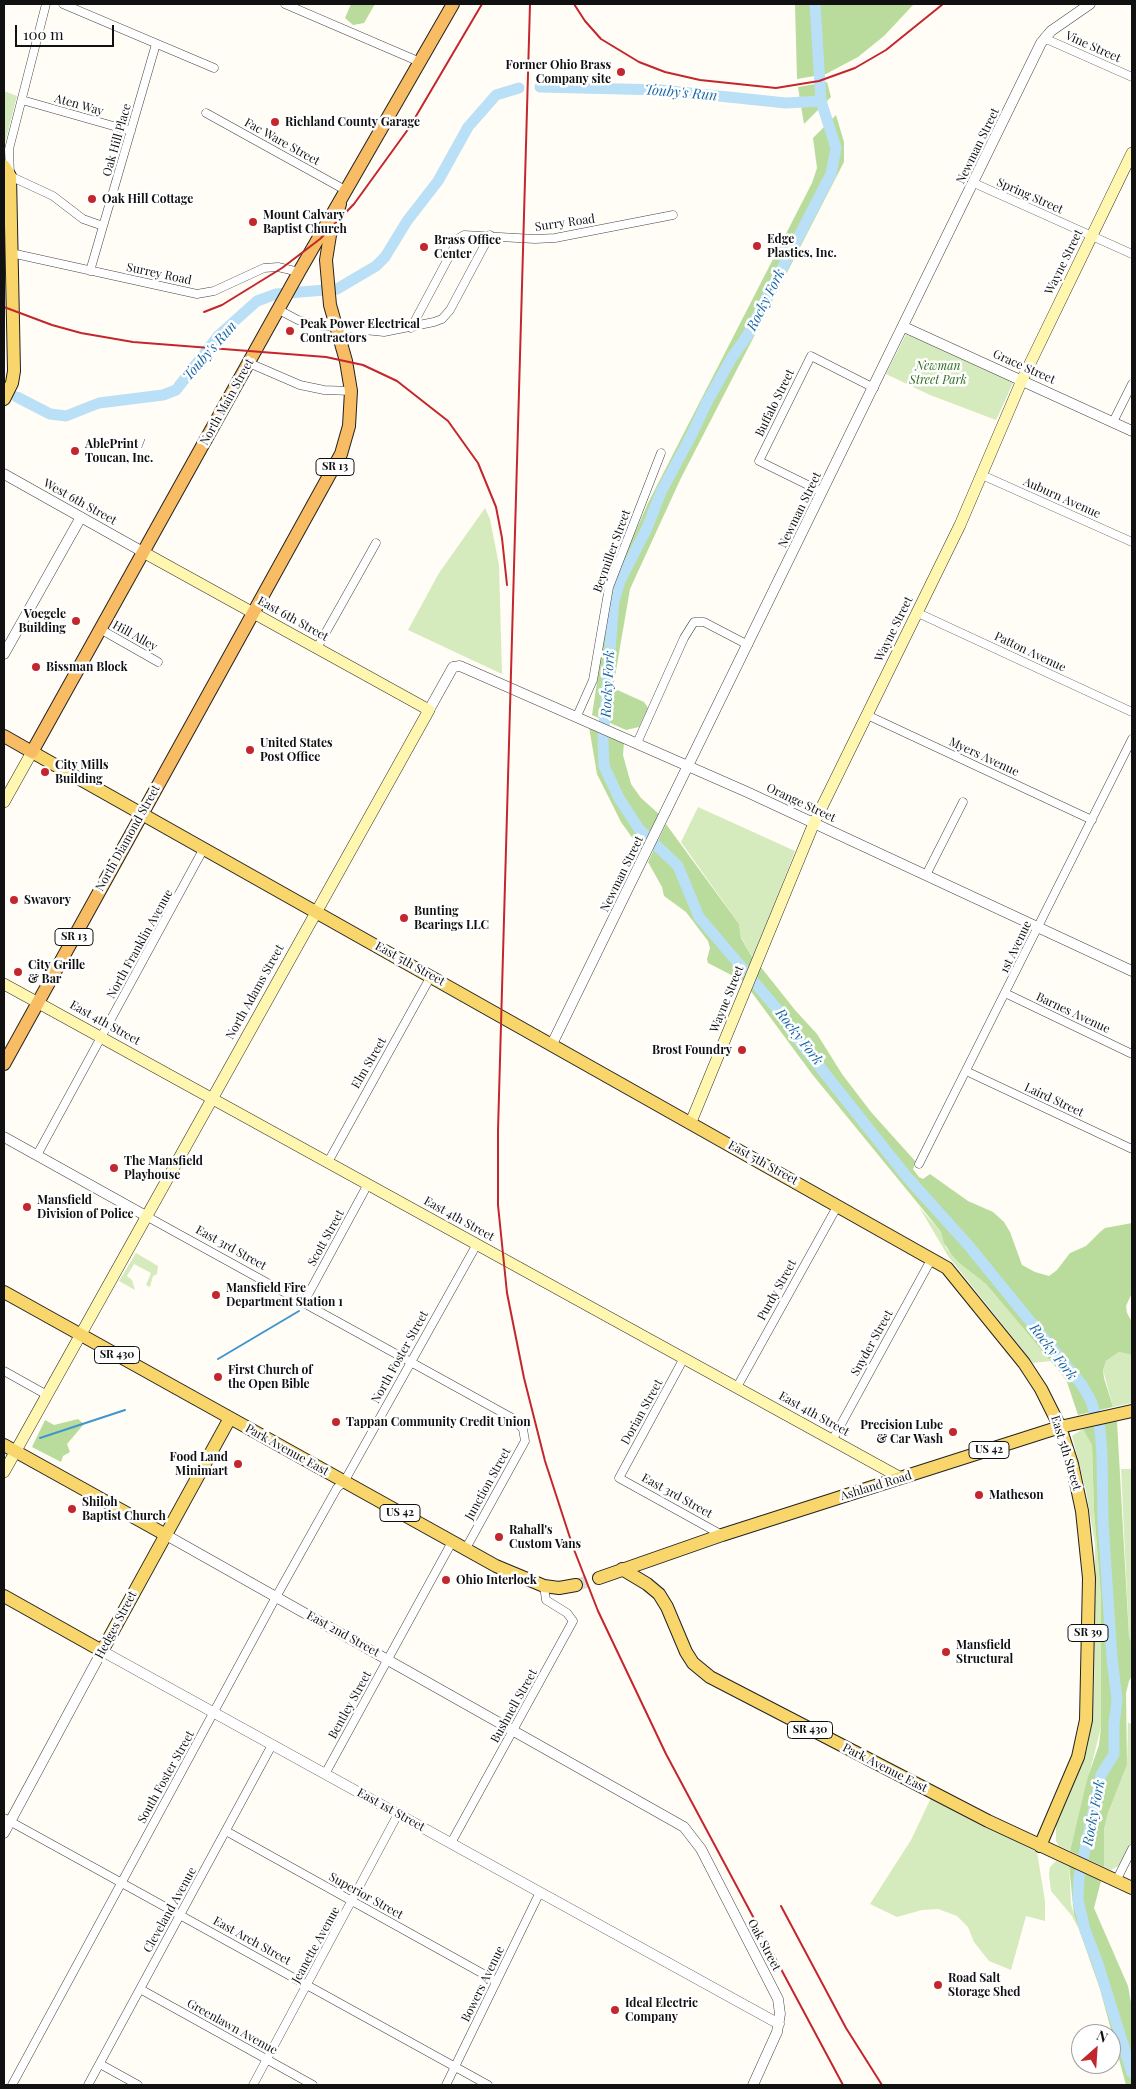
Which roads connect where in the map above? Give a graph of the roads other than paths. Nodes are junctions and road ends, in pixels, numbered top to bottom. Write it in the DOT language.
graph roads {
  1 [pos="46,4"];
  2 [pos="63,4"];
  3 [pos="285,4"];
  4 [pos="453,4"];
  5 [pos="1090,4"];
  6 [pos="295,6"];
  7 [pos="1044,38"];
  8 [pos="156,44"];
  9 [pos="420,62"];
  10 [pos="214,68"];
  11 [pos="1132,77"];
  12 [pos="22,100"];
  13 [pos="206,113"];
  14 [pos="131,132"];
  15 [pos="1132,153"];
  16 [pos="7,171"];
  17 [pos="974,183"];
  18 [pos="347,191"];
  19 [pos="340,204"];
  20 [pos="674,215"];
  21 [pos="103,226"];
  22 [pos="490,235"];
  23 [pos="1092,236"];
  24 [pos="1132,254"];
  25 [pos="9,256"];
  26 [pos="90,271"];
  27 [pos="299,272"];
  28 [pos="281,306"];
  29 [pos="337,328"];
  30 [pos="411,328"];
  31 [pos="904,328"];
  32 [pos="249,363"];
  33 [pos="1022,380"];
  34 [pos="1132,384"];
  35 [pos="874,388"];
  36 [pos="351,391"];
  37 [pos="6,395"];
  38 [pos="1114,422"];
  39 [pos="1132,431"];
  40 [pos="661,453"];
  41 [pos="4,474"];
  42 [pos="982,475"];
  43 [pos="822,492"];
  44 [pos="80,517"];
  45 [pos="1132,542"];
  46 [pos="376,543"];
  47 [pos="143,552"];
  48 [pos="918,613"];
  49 [pos="254,614"];
  50 [pos="100,629"];
  51 [pos="748,645"];
  52 [pos="317,648"];
  53 [pos="4,654"];
  54 [pos="158,662"];
  55 [pos="457,666"];
  56 [pos="430,710"];
  57 [pos="1132,712"];
  58 [pos="867,715"];
  59 [pos="579,717"];
  60 [pos="4,736"];
  61 [pos="633,741"];
  62 [pos="1131,744"];
  63 [pos="32,752"];
  64 [pos="689,766"];
  65 [pos="4,802"];
  66 [pos="963,802"];
  67 [pos="142,813"];
  68 [pos="1092,820"];
  69 [pos="814,823"];
  70 [pos="204,848"];
  71 [pos="926,875"];
  72 [pos="316,912"];
  73 [pos="1038,928"];
  74 [pos="1132,971"];
  75 [pos="431,976"];
  76 [pos="4,984"];
  77 [pos="1005,993"];
  78 [pos="38,1002"];
  79 [pos="102,1038"];
  80 [pos="552,1044"];
  81 [pos="1132,1054"];
  82 [pos="4,1064"];
  83 [pos="966,1072"];
  84 [pos="212,1098"];
  85 [pos="691,1122"];
  86 [pos="4,1137"];
  87 [pos="1132,1150"];
  88 [pos="37,1155"];
  89 [pos="328,1162"];
  90 [pos="919,1164"];
  91 [pos="368,1184"];
  92 [pos="838,1204"];
  93 [pos="146,1216"];
  94 [pos="476,1244"];
  95 [pos="932,1258"];
  96 [pos="4,1292"];
  97 [pos="304,1302"];
  98 [pos="81,1335"];
  99 [pos="684,1358"];
  100 [pos="411,1361"];
  101 [pos="4,1371"];
  102 [pos="737,1387"];
  103 [pos="47,1395"];
  104 [pos="1132,1411"];
  105 [pos="230,1418"];
  106 [pos="1060,1427"];
  107 [pos="523,1429"];
  108 [pos="833,1440"];
  109 [pos="9,1448"];
  110 [pos="4,1472"];
  111 [pos="619,1478"];
  112 [pos="901,1478"];
  113 [pos="344,1482"];
  114 [pos="166,1535"];
  115 [pos="722,1535"];
  116 [pos="452,1542"];
  117 [pos="465,1550"];
  118 [pos="622,1569"];
  119 [pos="600,1578"];
  120 [pos="576,1585"];
  121 [pos="544,1586"];
  122 [pos="4,1596"];
  123 [pos="276,1597"];
  124 [pos="102,1651"];
  125 [pos="387,1660"];
  126 [pos="214,1712"];
  127 [pos="514,1731"];
  128 [pos="272,1745"];
  129 [pos="325,1774"];
  130 [pos="398,1814"];
  131 [pos="7,1820"];
  132 [pos="681,1824"];
  133 [pos="226,1831"];
  134 [pos="4,1833"];
  135 [pos="451,1844"];
  136 [pos="1040,1846"];
  137 [pos="1132,1849"];
  138 [pos="1116,1881"];
  139 [pos="121,1882"];
  140 [pos="1132,1888"];
  141 [pos="540,1892"];
  142 [pos="352,1901"];
  143 [pos="180,1914"];
  144 [pos="496,1982"];
  145 [pos="307,1984"];
  146 [pos="140,1989"];
  147 [pos="779,2024"];
  148 [pos="266,2059"];
  149 [pos="100,2064"];
  150 [pos="455,2067"];
  151 [pos="12,2085"];
  152 [pos="88,2085"];
  153 [pos="138,2085"];
  154 [pos="252,2085"];
  155 [pos="313,2085"];
  156 [pos="446,2085"];
  157 [pos="488,2085"];
  158 [pos="753,2085"];
  1 -- 12 [label="street"];
  2 -- 8 [label="street"];
  3 -- 6 [label="street"];
  4 -- 9 [label="highway, North Main Street / SR 13"];
  5 -- 7 [label="street, Newman Street"];
  6 -- 9 [label="street"];
  7 -- 11 [label="street, Vine Street"];
  7 -- 17 [label="street, Newman Street"];
  8 -- 10 [label="street"];
  8 -- 14 [label="street, Oak Hill Place"];
  9 -- 18 [label="highway, North Main Street / SR 13"];
  12 -- 14 [label="street, Aten Way"];
  12 -- 16 [label="street"];
  13 -- 18 [label="street, Fac Ware Street"];
  14 -- 21 [label="street, Oak Hill Place"];
  15 -- 23 [label="main road, Wayne Street"];
  16 -- 21 [label="street"];
  16 -- 25 [label="main road"];
  17 -- 23 [label="street, Spring Street"];
  17 -- 31 [label="street, Newman Street"];
  18 -- 19 [label="highway, North Main Street / SR 13"];
  19 -- 27 [label="highway, North Main Street / SR 13"];
  19 -- 29 [label="highway, SR 13"];
  20 -- 22 [label="street, Surry Road"];
  21 -- 26 [label="street, Oak Hill Place"];
  22 -- 30 [label="street"];
  22 -- 30 [label="street, Surry Road"];
  23 -- 24 [label="street, Spring Street"];
  23 -- 33 [label="main road, Wayne Street"];
  25 -- 26 [label="street, Surrey Road"];
  25 -- 37 [label="main road"];
  26 -- 27 [label="street, Surrey Road"];
  27 -- 28 [label="highway, North Main Street / SR 13"];
  28 -- 29 [label="street"];
  28 -- 32 [label="highway, North Main Street / SR 13"];
  29 -- 30 [label="street"];
  29 -- 36 [label="highway, SR 13"];
  31 -- 33 [label="street, Grace Street"];
  31 -- 35 [label="street, Newman Street"];
  32 -- 36 [label="street"];
  32 -- 47 [label="highway, North Main Street / SR 13"];
  33 -- 38 [label="street, Grace Street"];
  33 -- 42 [label="main road, Wayne Street"];
  34 -- 38 [label="street"];
  35 -- 43 [label="street, Newman Street"];
  35 -- 43 [label="street, Buffalo Street"];
  36 -- 49 [label="highway, SR 13"];
  38 -- 39 [label="street, Grace Street"];
  40 -- 59 [label="street, Beymiller Street"];
  41 -- 44 [label="street, West 6th Street"];
  42 -- 45 [label="street, Auburn Avenue"];
  42 -- 48 [label="main road, Wayne Street"];
  43 -- 51 [label="street, Newman Street"];
  44 -- 47 [label="street, West 6th Street"];
  44 -- 53 [label="street"];
  46 -- 52 [label="street"];
  47 -- 49 [label="main road, East 6th Street"];
  47 -- 50 [label="highway, North Main Street / SR 13"];
  48 -- 57 [label="street, Patton Avenue"];
  48 -- 58 [label="main road, Wayne Street"];
  49 -- 52 [label="main road, East 6th Street"];
  49 -- 67 [label="highway, North Diamond Street / SR 13"];
  50 -- 54 [label="street, Hill Alley"];
  50 -- 63 [label="highway, North Main Street / SR 13"];
  51 -- 61 [label="street"];
  51 -- 64 [label="street, Newman Street"];
  52 -- 56 [label="main road, East 6th Street"];
  55 -- 56 [label="street, North Adams Street"];
  55 -- 59 [label="street, Orange Street"];
  56 -- 72 [label="main road, North Adams Street"];
  58 -- 68 [label="street, Myers Avenue"];
  58 -- 69 [label="main road, Wayne Street"];
  59 -- 61 [label="street, Orange Street"];
  60 -- 63 [label="highway"];
  61 -- 64 [label="street, Orange Street"];
  62 -- 68 [label="street, 1st Avenue"];
  63 -- 65 [label="main road, North Main Street"];
  63 -- 67 [label="main road, East 5th Street"];
  64 -- 69 [label="street, Orange Street"];
  64 -- 80 [label="street, Newman Street"];
  66 -- 71 [label="street"];
  67 -- 70 [label="main road, East 5th Street"];
  67 -- 78 [label="highway, North Diamond Street / SR 13"];
  68 -- 73 [label="street, 1st Avenue"];
  69 -- 71 [label="street, Orange Street"];
  69 -- 85 [label="main road, Wayne Street"];
  70 -- 72 [label="main road, East 5th Street"];
  70 -- 79 [label="street, North Franklin Avenue"];
  71 -- 73 [label="street, Orange Street"];
  72 -- 75 [label="main road, East 5th Street"];
  72 -- 84 [label="main road, North Adams Street"];
  73 -- 74 [label="street, Orange Street"];
  73 -- 77 [label="street, 1st Avenue"];
  75 -- 80 [label="main road, East 5th Street"];
  75 -- 89 [label="street, Elm Street"];
  76 -- 78 [label="main road, East 4th Street"];
  77 -- 81 [label="street, Barnes Avenue"];
  77 -- 83 [label="street, 1st Avenue"];
  78 -- 79 [label="main road, East 4th Street"];
  78 -- 82 [label="highway, North Diamond Street / SR 13"];
  79 -- 84 [label="main road, East 4th Street"];
  79 -- 88 [label="street, North Franklin Avenue"];
  80 -- 85 [label="main road, East 5th Street"];
  83 -- 87 [label="street, Laird Street"];
  83 -- 90 [label="street, 1st Avenue"];
  84 -- 89 [label="main road, East 4th Street"];
  84 -- 93 [label="main road, North Adams Street"];
  85 -- 92 [label="main road, East 5th Street"];
  86 -- 88 [label="street, East 3rd Street"];
  88 -- 93 [label="street, East 3rd Street"];
  89 -- 91 [label="main road, East 4th Street"];
  91 -- 94 [label="main road, East 4th Street"];
  91 -- 97 [label="street, Scott Street"];
  92 -- 95 [label="main road, East 5th Street"];
  92 -- 102 [label="street, Purdy Street"];
  93 -- 97 [label="street, East 3rd Street"];
  93 -- 98 [label="main road, North Adams Street"];
  94 -- 99 [label="main road, East 4th Street"];
  94 -- 100 [label="street, North Foster Street"];
  95 -- 106 [label="main road, East 5th Street"];
  95 -- 108 [label="street, Snyder Street"];
  96 -- 98 [label="main road, Park Avenue East / SR 430"];
  97 -- 100 [label="street, East 3rd Street"];
  98 -- 103 [label="main road, North Adams Street"];
  98 -- 105 [label="main road, Park Avenue East / SR 430"];
  99 -- 102 [label="main road, East 4th Street"];
  99 -- 111 [label="street, Dorian Street"];
  100 -- 107 [label="street, East 3rd Street"];
  100 -- 113 [label="street, North Foster Street"];
  101 -- 103 [label="street"];
  102 -- 108 [label="main road, East 4th Street"];
  103 -- 109 [label="main road, North Adams Street"];
  104 -- 106 [label="main road, Ashland Road / US 42"];
  105 -- 113 [label="main road, Park Avenue East / US 42"];
  105 -- 114 [label="main road, Hedges Street"];
  106 -- 112 [label="main road, Ashland Road / US 42"];
  106 -- 136 [label="main road, East 5th Street / SR 39"];
  107 -- 117 [label="street, Junction Street"];
  108 -- 112 [label="main road, East 4th Street"];
  109 -- 110 [label="main road, North Adams Street"];
  109 -- 114 [label="main road, East 2nd Street"];
  111 -- 115 [label="street, East 3rd Street"];
  112 -- 115 [label="main road, Ashland Road / US 42"];
  113 -- 116 [label="main road, Park Avenue East / US 42"];
  113 -- 123 [label="street, South Foster Street"];
  114 -- 123 [label="street, East 2nd Street"];
  114 -- 124 [label="main road, Hedges Street"];
  115 -- 118 [label="main road, Ashland Road / US 42"];
  116 -- 117 [label="main road, Park Avenue East / US 42"];
  116 -- 125 [label="street, Bentley Street"];
  117 -- 121 [label="main road, Park Avenue East / US 42"];
  118 -- 119 [label="main road, US 42"];
  118 -- 136 [label="main road, Park Avenue East / SR 430"];
  120 -- 121 [label="main road, Park Avenue East / US 42"];
  121 -- 127 [label="street, Bushnell Street"];
  122 -- 124 [label="main road, East 1st Street"];
  123 -- 125 [label="street, East 2nd Street"];
  123 -- 126 [label="street, South Foster Street"];
  124 -- 126 [label="street, East 1st Street"];
  124 -- 131 [label="street, Hedges Street"];
  125 -- 127 [label="street, East 2nd Street"];
  125 -- 129 [label="street, Bentley Street"];
  126 -- 128 [label="street, East 1st Street"];
  126 -- 139 [label="street, South Foster Street"];
  127 -- 132 [label="street, East 2nd Street"];
  127 -- 135 [label="street, Bushnell Street"];
  128 -- 129 [label="street, East 1st Street"];
  128 -- 133 [label="street, Cleveland Avenue"];
  129 -- 130 [label="street, East 1st Street"];
  130 -- 135 [label="street, East 1st Street"];
  130 -- 142 [label="street, Jeanette Avenue"];
  131 -- 134 [label="street, Hedges Street"];
  131 -- 139 [label="street, East Arch Street"];
  132 -- 147 [label="street, Oak Street"];
  133 -- 142 [label="street, Superior Street"];
  133 -- 143 [label="street, Cleveland Avenue"];
  135 -- 141 [label="street, East 1st Street"];
  136 -- 138 [label="main road, Park Avenue East"];
  137 -- 138 [label="street"];
  138 -- 140 [label="main road, Park Avenue East"];
  139 -- 143 [label="street, East Arch Street"];
  139 -- 151 [label="street, South Foster Street"];
  141 -- 144 [label="street, Bowers Avenue"];
  141 -- 147 [label="street, East 1st Street"];
  142 -- 144 [label="street, Superior Street"];
  142 -- 145 [label="street, Jeanette Avenue"];
  143 -- 145 [label="street, East Arch Street"];
  143 -- 146 [label="street, Cleveland Avenue"];
  144 -- 150 [label="street, Bowers Avenue"];
  145 -- 148 [label="street, Jeanette Avenue"];
  145 -- 150 [label="street, East Arch Street"];
  146 -- 148 [label="street, Greenlawn Avenue"];
  146 -- 149 [label="street, Cleveland Avenue"];
  147 -- 158 [label="street, Oak Street"];
  148 -- 154 [label="street, Jeanette Avenue"];
  148 -- 155 [label="street, Greenlawn Avenue"];
  149 -- 152 [label="street, Cleveland Avenue"];
  149 -- 153 [label="street"];
  150 -- 156 [label="street, Bowers Avenue"];
  150 -- 157 [label="street, East Arch Street"];
}
